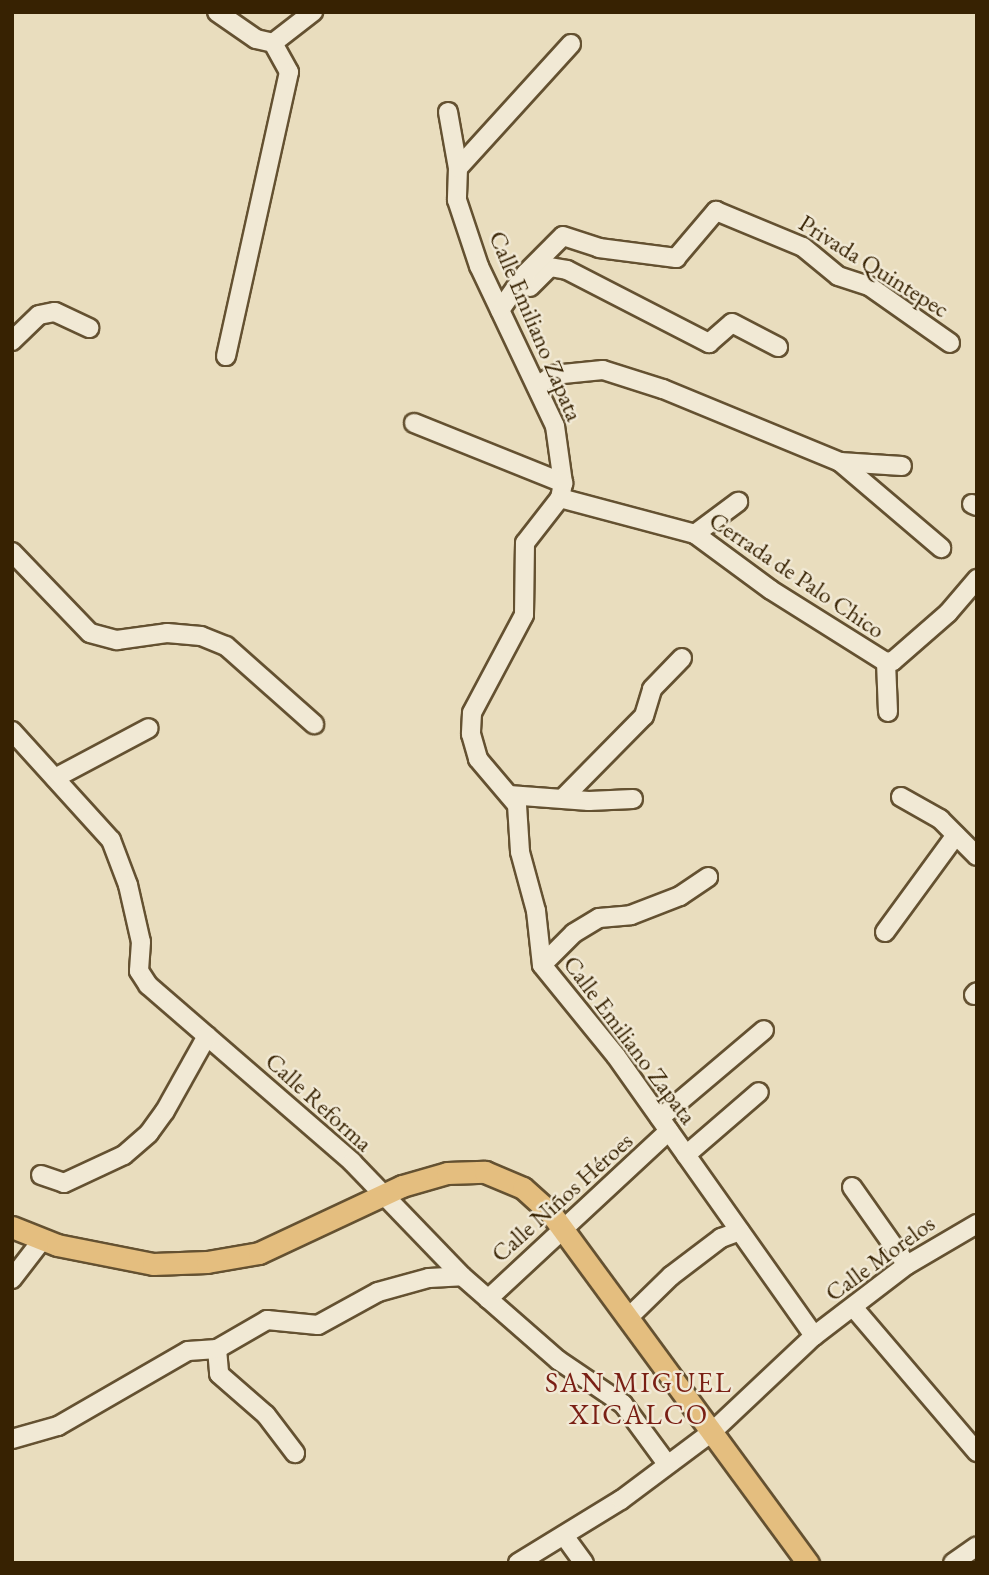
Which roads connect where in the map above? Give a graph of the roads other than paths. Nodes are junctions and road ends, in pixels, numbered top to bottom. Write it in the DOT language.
graph roads {
  1 [pos="217,12"];
  2 [pos="313,12"];
  3 [pos="273,43"];
  4 [pos="571,44"];
  5 [pos="448,112"];
  6 [pos="458,168"];
  7 [pos="502,315"];
  8 [pos="90,328"];
  9 [pos="12,341"];
  10 [pos="950,343"];
  11 [pos="778,347"];
  12 [pos="226,356"];
  13 [pos="538,386"];
  14 [pos="414,423"];
  15 [pos="840,462"];
  16 [pos="902,466"];
  17 [pos="562,491"];
  18 [pos="738,502"];
  19 [pos="695,534"];
  20 [pos="941,548"];
  21 [pos="12,552"];
  22 [pos="977,579"];
  23 [pos="681,658"];
  24 [pos="886,662"];
  25 [pos="888,712"];
  26 [pos="314,724"];
  27 [pos="149,727"];
  28 [pos="12,731"];
  29 [pos="55,778"];
  30 [pos="509,795"];
  31 [pos="565,796"];
  32 [pos="901,797"];
  33 [pos="633,799"];
  34 [pos="956,835"];
  35 [pos="977,856"];
  36 [pos="708,877"];
  37 [pos="884,932"];
  38 [pos="542,965"];
  39 [pos="764,1030"];
  40 [pos="207,1036"];
  41 [pos="759,1092"];
  42 [pos="665,1125"];
  43 [pos="686,1155"];
  44 [pos="41,1175"];
  45 [pos="852,1186"];
  46 [pos="382,1197"];
  47 [pos="977,1224"];
  48 [pos="12,1227"];
  49 [pos="561,1227"];
  50 [pos="740,1231"];
  51 [pos="42,1240"];
  52 [pos="907,1265"];
  53 [pos="462,1276"];
  54 [pos="12,1279"];
  55 [pos="488,1299"];
  56 [pos="853,1307"];
  57 [pos="629,1317"];
  58 [pos="814,1336"];
  59 [pos="217,1349"];
  60 [pos="712,1432"];
  61 [pos="971,1432"];
  62 [pos="12,1439"];
  63 [pos="977,1452"];
  64 [pos="295,1453"];
  65 [pos="667,1464"];
  66 [pos="565,1537"];
  67 [pos="977,1546"];
  68 [pos="518,1563"];
  69 [pos="584,1563"];
  70 [pos="808,1563"];
  71 [pos="953,1563"];
  1 -- 3 [label="street"];
  2 -- 3 [label="street"];
  3 -- 12 [label="street"];
  4 -- 6 [label="street"];
  5 -- 6 [label="street, Calle Emiliano Zapata"];
  6 -- 7 [label="street, Calle Emiliano Zapata"];
  7 -- 10 [label="street, Privada Quintepec"];
  7 -- 11 [label="street"];
  7 -- 13 [label="street, Calle Emiliano Zapata"];
  8 -- 9 [label="street"];
  13 -- 15 [label="street"];
  13 -- 17 [label="street, Calle Emiliano Zapata"];
  14 -- 17 [label="street, Cerrada de Palo Chico"];
  15 -- 16 [label="street"];
  15 -- 20 [label="street"];
  17 -- 19 [label="street, Cerrada de Palo Chico"];
  17 -- 30 [label="street, Calle Emiliano Zapata"];
  18 -- 19 [label="street"];
  19 -- 24 [label="street, Cerrada de Palo Chico"];
  21 -- 26 [label="street"];
  22 -- 24 [label="street, Cerrada de Palo Chico"];
  23 -- 31 [label="street"];
  24 -- 25 [label="street"];
  27 -- 29 [label="street"];
  28 -- 29 [label="street, Calle Reforma"];
  29 -- 40 [label="street, Calle Reforma"];
  30 -- 31 [label="street"];
  30 -- 38 [label="street, Calle Emiliano Zapata"];
  31 -- 33 [label="street"];
  32 -- 34 [label="street"];
  34 -- 35 [label="street"];
  34 -- 37 [label="street"];
  36 -- 38 [label="street"];
  38 -- 42 [label="street, Calle Emiliano Zapata"];
  39 -- 42 [label="street, Calle Niños Héroes"];
  40 -- 44 [label="street"];
  40 -- 46 [label="street, Calle Reforma"];
  41 -- 43 [label="street"];
  42 -- 43 [label="street, Calle Emiliano Zapata"];
  42 -- 49 [label="street, Calle Niños Héroes"];
  43 -- 50 [label="street, Calle Emiliano Zapata"];
  45 -- 52 [label="street"];
  46 -- 49 [label="main road"];
  46 -- 51 [label="main road"];
  46 -- 53 [label="street, Calle Reforma"];
  47 -- 52 [label="street, Calle Morelos"];
  48 -- 51 [label="main road"];
  49 -- 55 [label="street, Calle Niños Héroes"];
  49 -- 57 [label="main road"];
  50 -- 57 [label="street"];
  50 -- 58 [label="street, Calle Emiliano Zapata"];
  51 -- 54 [label="street"];
  52 -- 56 [label="street, Calle Morelos"];
  53 -- 55 [label="street, Calle Reforma"];
  53 -- 59 [label="street"];
  55 -- 65 [label="street, Calle Reforma"];
  56 -- 58 [label="street, Calle Morelos"];
  56 -- 61 [label="street"];
  57 -- 60 [label="main road"];
  58 -- 60 [label="street, Calle Morelos"];
  59 -- 62 [label="street"];
  59 -- 64 [label="street"];
  60 -- 65 [label="street, Calle Morelos"];
  60 -- 70 [label="main road"];
  61 -- 63 [label="street"];
  65 -- 66 [label="street, Calle Morelos"];
  66 -- 68 [label="street, Calle Morelos"];
  66 -- 69 [label="street"];
  67 -- 71 [label="street"];
}
